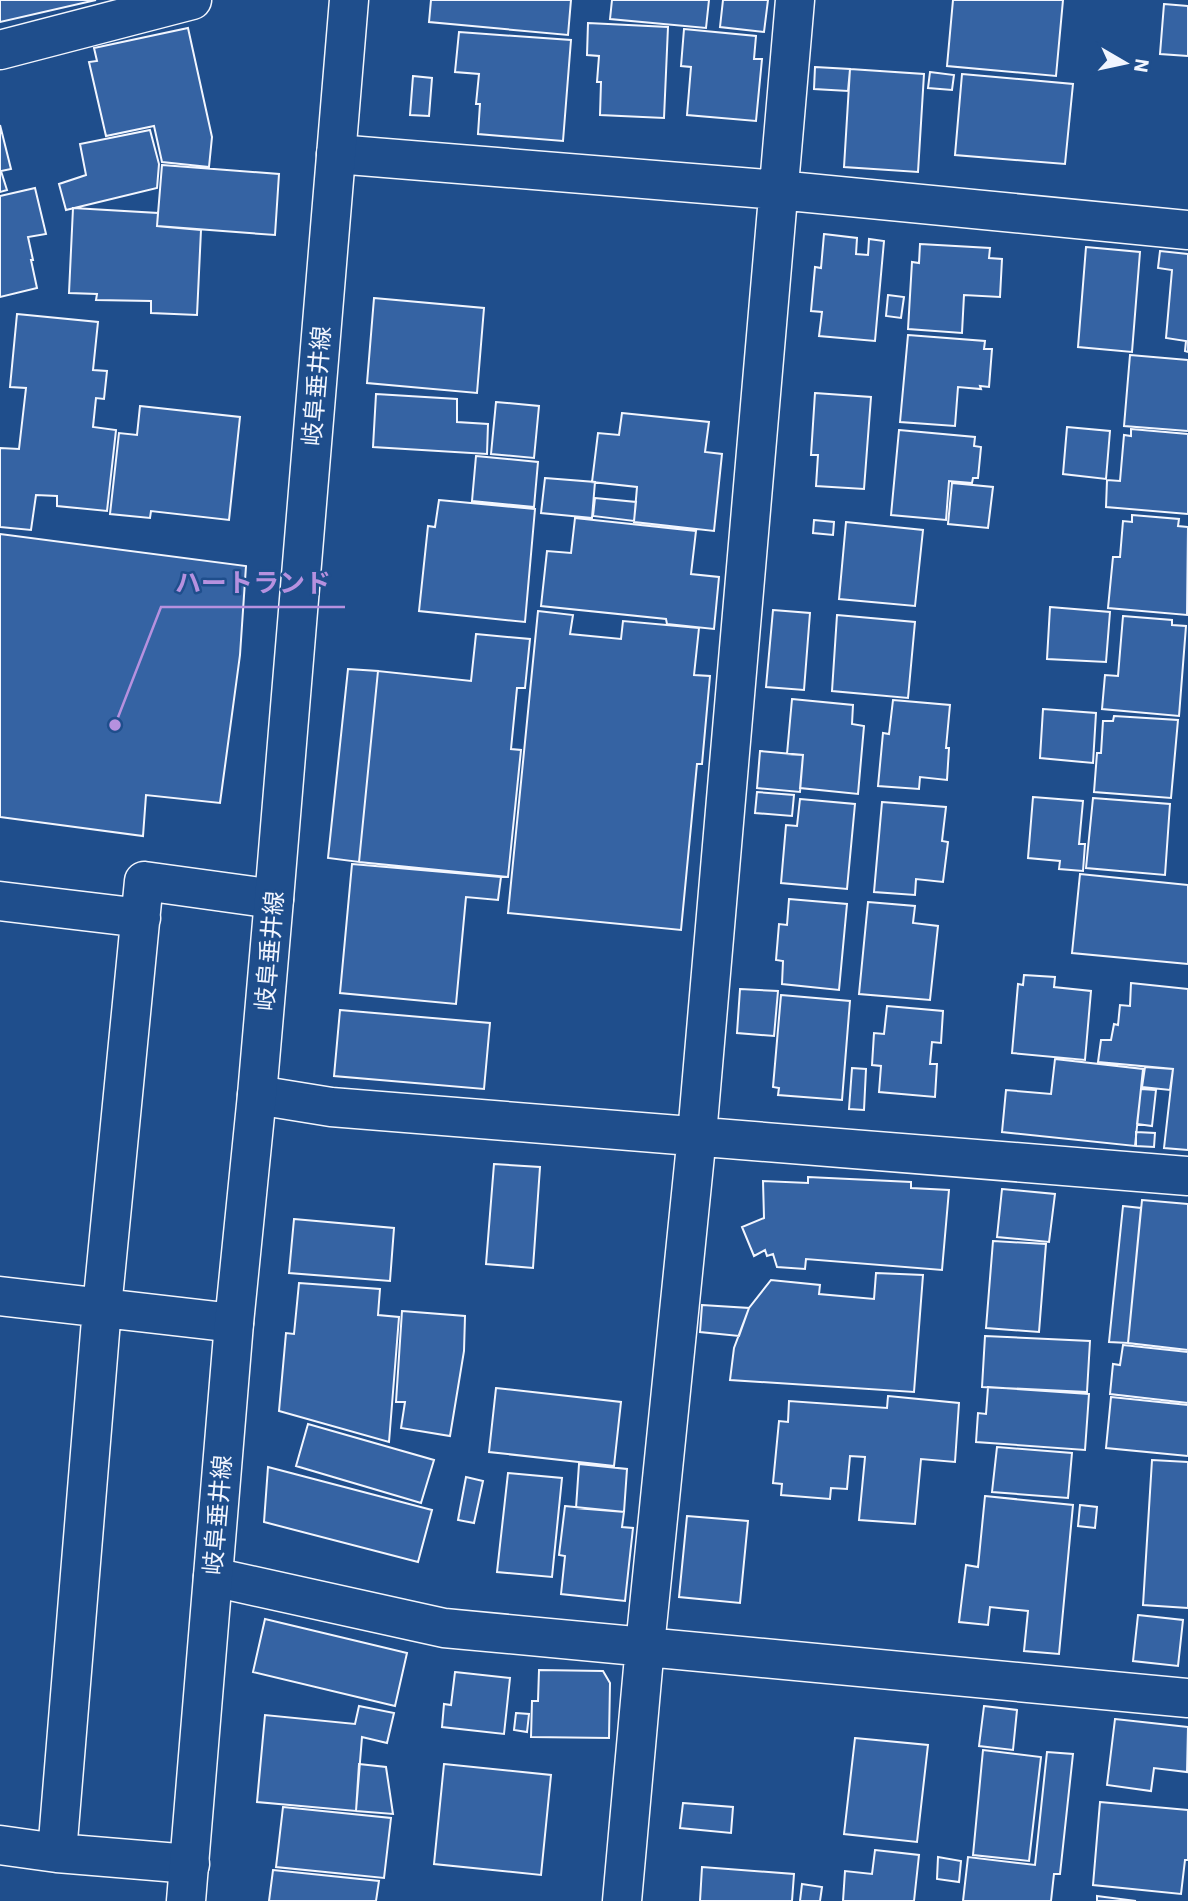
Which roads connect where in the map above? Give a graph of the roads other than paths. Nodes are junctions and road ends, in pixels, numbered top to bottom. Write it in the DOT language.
graph roads {
  1 [pos="192,0"];
  2 [pos="349,0"];
  3 [pos="794,0"];
  4 [pos="0,50"];
  5 [pos="337,154"];
  6 [pos="778,190"];
  7 [pos="1188,230"];
  8 [pos="274,899"];
  9 [pos="0,901"];
  10 [pos="141,918"];
  11 [pos="257,1095"];
  12 [pos="697,1135"];
  13 [pos="1188,1176"];
  14 [pos="0,1296"];
  15 [pos="102,1308"];
  16 [pos="234,1324"];
  17 [pos="213,1577"];
  18 [pos="646,1646"];
  19 [pos="1188,1698"];
  20 [pos="0,1845"];
  21 [pos="57,1853"];
  22 [pos="190,1864"];
  23 [pos="187,1901"];
  24 [pos="622,1901"];
  1 -- 4 [label="street"];
  2 -- 5 [label="street, 岐阜垂井線"];
  3 -- 6 [label="street"];
  5 -- 6 [label="street"];
  5 -- 8 [label="street, 岐阜垂井線"];
  6 -- 7 [label="street"];
  6 -- 12 [label="street"];
  8 -- 10 [label="street"];
  8 -- 11 [label="street, 岐阜垂井線"];
  9 -- 10 [label="street"];
  10 -- 15 [label="street"];
  11 -- 12 [label="street"];
  11 -- 16 [label="street, 岐阜垂井線"];
  12 -- 13 [label="street"];
  12 -- 18 [label="street"];
  14 -- 15 [label="street"];
  15 -- 16 [label="street"];
  15 -- 21 [label="street"];
  16 -- 17 [label="street, 岐阜垂井線"];
  17 -- 18 [label="street"];
  17 -- 22 [label="street, 岐阜垂井線"];
  18 -- 19 [label="street"];
  18 -- 24 [label="street"];
  20 -- 21 [label="street"];
  21 -- 22 [label="street"];
  22 -- 23 [label="street, 岐阜垂井線"];
}
